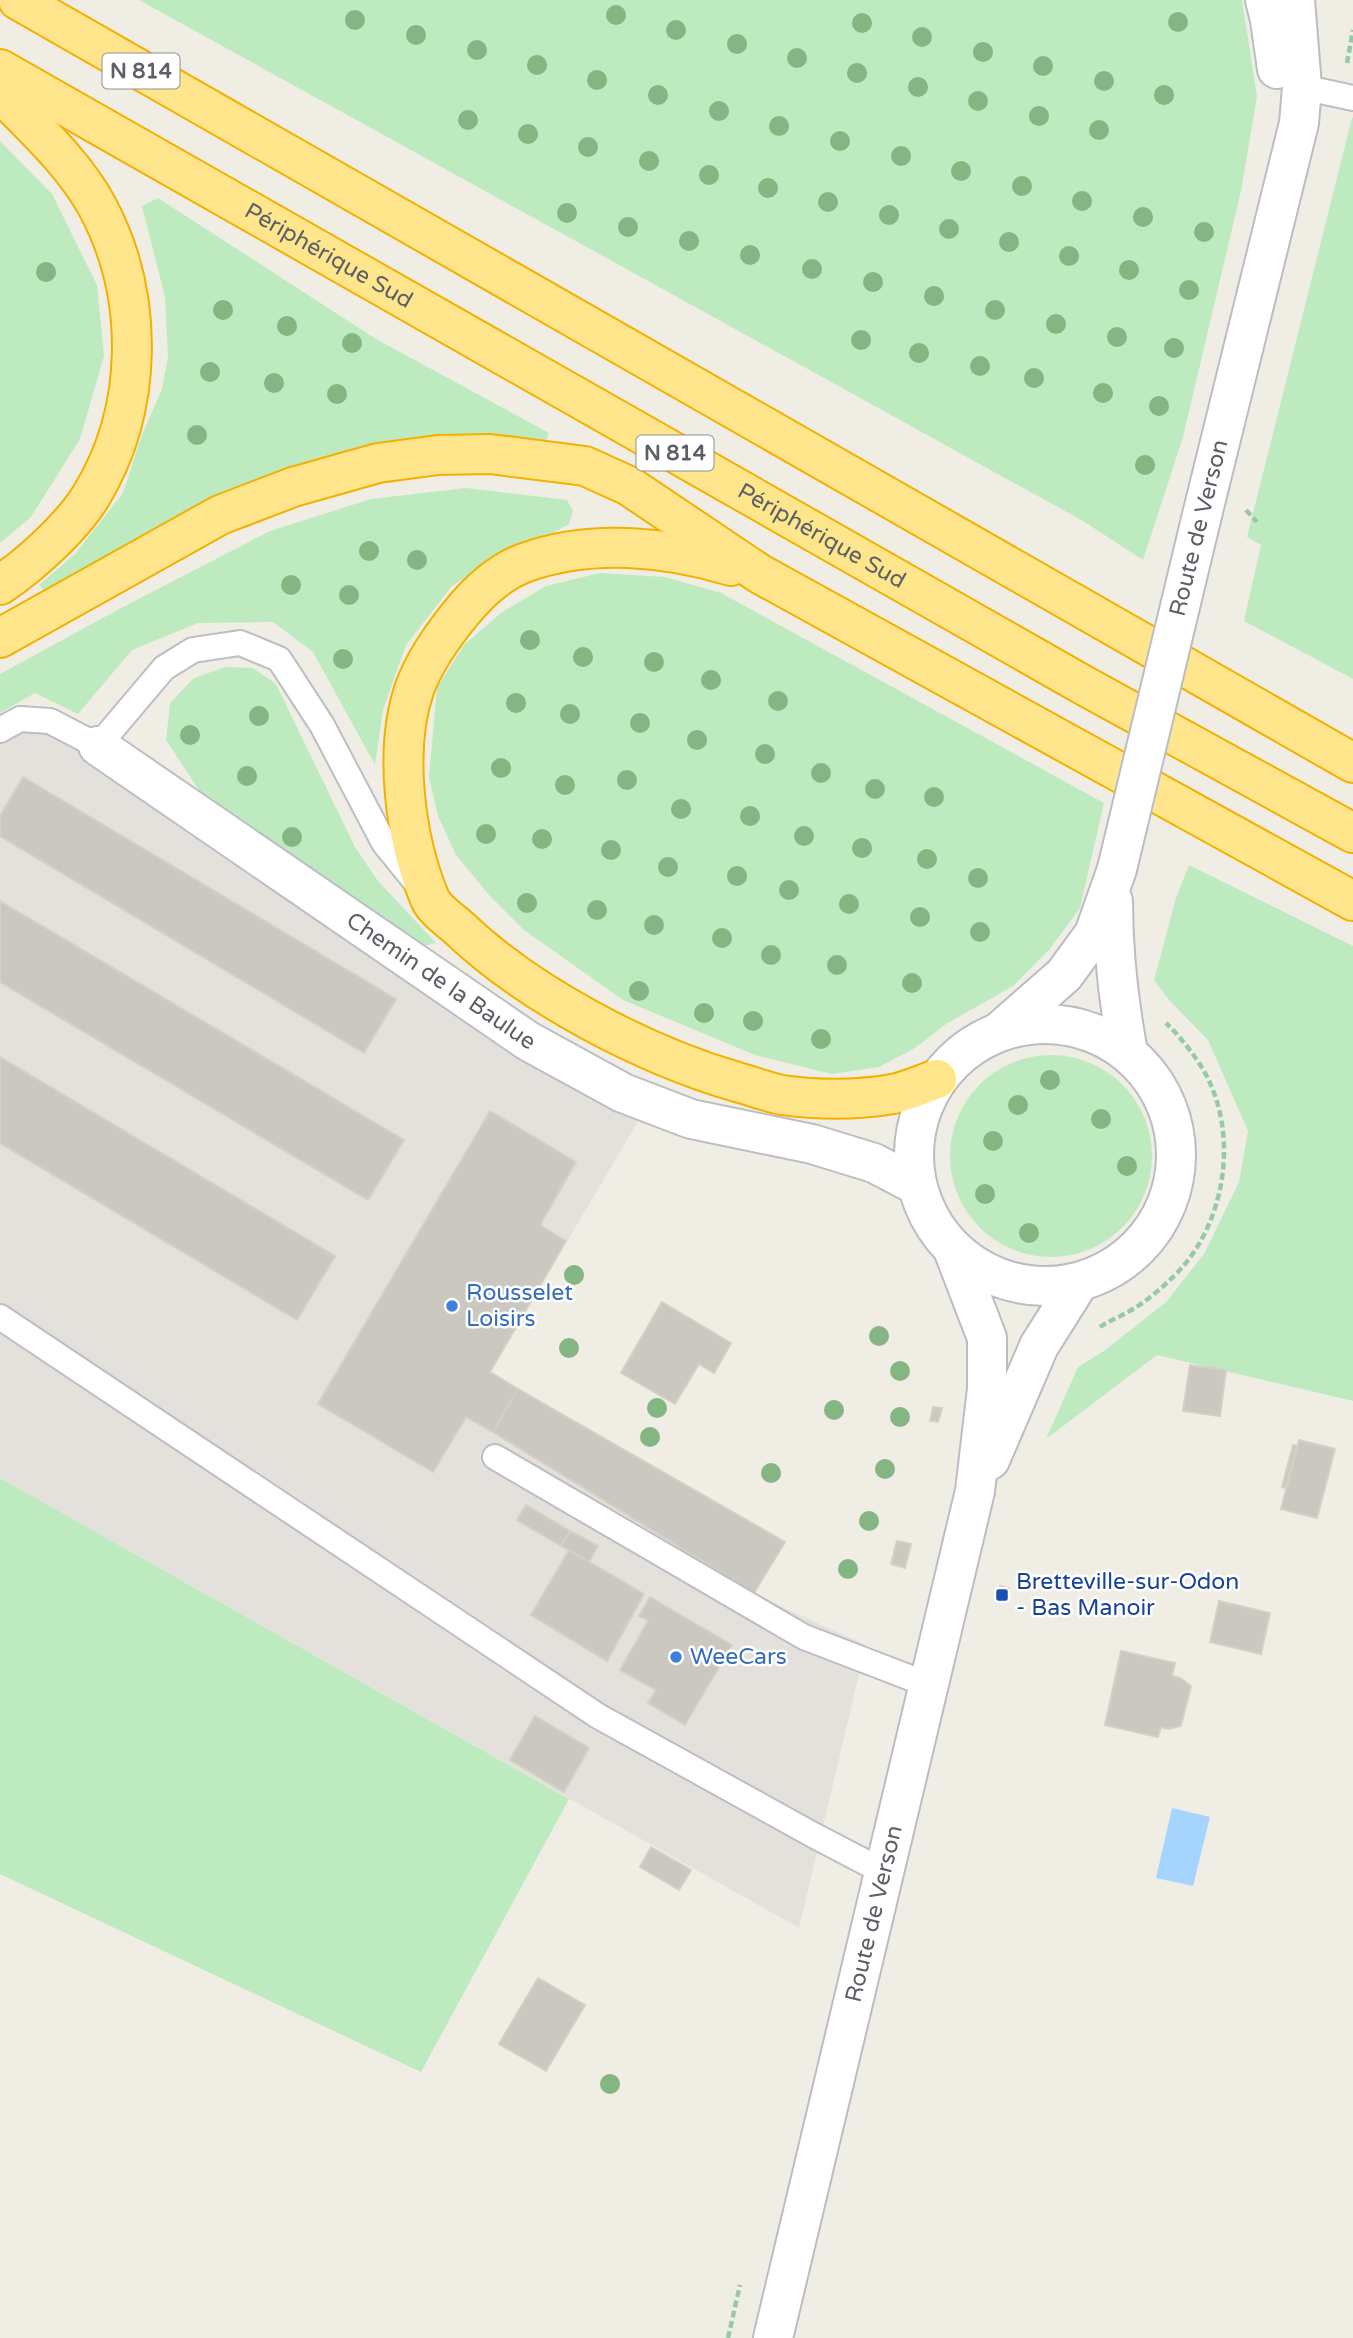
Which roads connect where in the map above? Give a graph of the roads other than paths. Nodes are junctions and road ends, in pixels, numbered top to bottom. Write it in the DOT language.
graph roads {
  1 [pos="1265,0"];
  2 [pos="1295,0"];
  3 [pos="28,6"];
  4 [pos="0,69"];
  5 [pos="1302,87"];
  6 [pos="0,92"];
  7 [pos="1353,98"];
  8 [pos="1282,186"];
  9 [pos="760,574"];
  10 [pos="0,585"];
  11 [pos="0,638"];
  12 [pos="0,730"];
  13 [pos="98,747"];
  14 [pos="1353,763"];
  15 [pos="1353,833"];
  16 [pos="1115,876"];
  17 [pos="1353,901"];
  18 [pos="431,902"];
  19 [pos="999,1032"];
  20 [pos="1128,1052"];
  21 [pos="937,1079"];
  22 [pos="916,1185"];
  23 [pos="954,1252"];
  24 [pos="1078,1284"];
  25 [pos="0,1317"];
  26 [pos="495,1457"];
  27 [pos="975,1491"];
  28 [pos="929,1685"];
  29 [pos="884,1872"];
  30 [pos="773,2338"];
  1 -- 8 [label="main road, Route de Verson"];
  2 -- 5 [label="main road, Route de Verson"];
  3 -- 14 [label="highway, N 814"];
  4 -- 15 [label="highway, Périphérique Sud / N 814"];
  5 -- 7 [label="lane"];
  5 -- 8 [label="main road, Route de Verson"];
  6 -- 10 [label="highway"];
  8 -- 16 [label="main road, Route de Verson, bridge"];
  9 -- 11 [label="highway"];
  9 -- 17 [label="highway"];
  9 -- 18 [label="highway"];
  12 -- 13 [label="lane, Chemin de la Baulue"];
  13 -- 18 [label="lane"];
  13 -- 22 [label="main road, Chemin de la Baulue"];
  16 -- 19 [label="main road, Route de Verson"];
  16 -- 20 [label="main road, Route de Verson"];
  18 -- 21 [label="highway"];
  19 -- 20 [label="main road"];
  19 -- 21 [label="main road"];
  20 -- 24 [label="main road"];
  21 -- 22 [label="main road"];
  22 -- 23 [label="main road"];
  23 -- 24 [label="main road"];
  23 -- 27 [label="main road, Route de Verson"];
  24 -- 27 [label="main road, Route de Verson"];
  25 -- 29 [label="lane"];
  26 -- 28 [label="lane"];
  27 -- 28 [label="main road, Route de Verson"];
  28 -- 29 [label="main road, Route de Verson"];
  29 -- 30 [label="main road, Route de Verson"];
}
